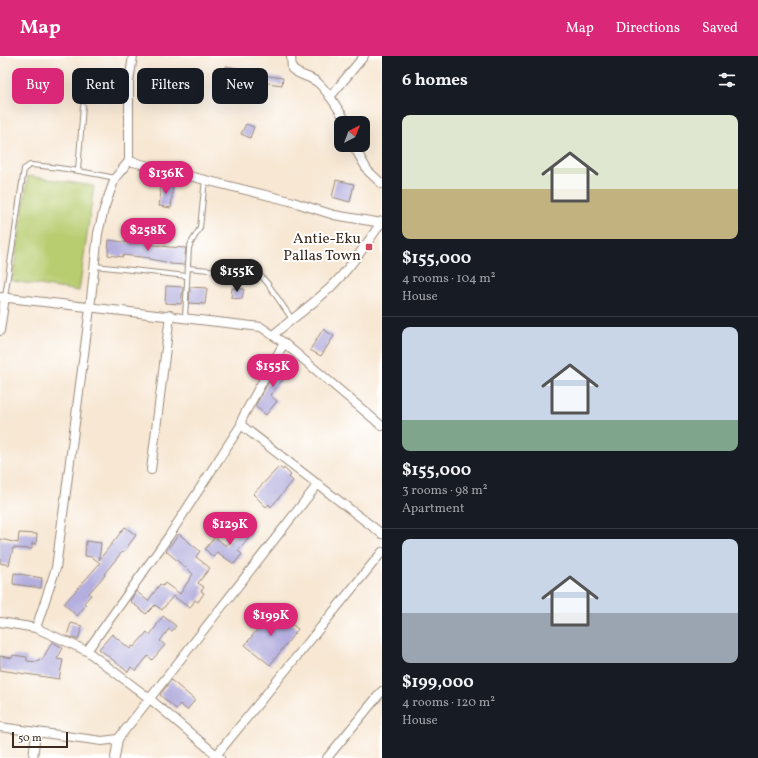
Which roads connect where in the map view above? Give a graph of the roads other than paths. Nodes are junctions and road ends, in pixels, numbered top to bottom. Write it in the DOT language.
graph roads {
  1 [pos="133,56"];
  2 [pos="291,56"];
  3 [pos="364,56"];
  4 [pos="330,96"];
  5 [pos="83,106"];
  6 [pos="343,116"];
  7 [pos="356,152"];
  8 [pos="129,161"];
  9 [pos="78,170"];
  10 [pos="115,178"];
  11 [pos="205,179"];
  12 [pos="382,184"];
  13 [pos="382,222"];
  14 [pos="95,266"];
  15 [pos="188,268"];
  16 [pos="188,276"];
  17 [pos="2,297"];
  18 [pos="90,308"];
  19 [pos="170,315"];
  20 [pos="185,317"];
  21 [pos="292,319"];
  22 [pos="0,331"];
  23 [pos="273,335"];
  24 [pos="284,343"];
  25 [pos="242,425"];
  26 [pos="382,426"];
  27 [pos="151,470"];
  28 [pos="318,484"];
  29 [pos="382,534"];
  30 [pos="382,552"];
  31 [pos="0,622"];
  32 [pos="36,628"];
  33 [pos="86,651"];
  34 [pos="382,691"];
  35 [pos="150,699"];
  36 [pos="0,727"];
  37 [pos="36,733"];
  38 [pos="118,739"];
  39 [pos="217,757"];
  40 [pos="33,758"];
  41 [pos="115,758"];
  42 [pos="327,758"];
  1 -- 8 [label="street"];
  2 -- 4 [label="street"];
  3 -- 4 [label="street"];
  4 -- 6 [label="street"];
  5 -- 9 [label="lane"];
  7 -- 12 [label="street"];
  8 -- 10 [label="street"];
  8 -- 11 [label="street"];
  9 -- 10 [label="lane"];
  9 -- 17 [label="lane"];
  10 -- 14 [label="street"];
  11 -- 13 [label="street"];
  11 -- 15 [label="lane"];
  13 -- 21 [label="street"];
  14 -- 16 [label="lane"];
  14 -- 18 [label="street"];
  15 -- 16 [label="lane"];
  15 -- 21 [label="lane"];
  16 -- 20 [label="lane"];
  17 -- 18 [label="street"];
  17 -- 22 [label="street"];
  18 -- 19 [label="street"];
  18 -- 32 [label="street"];
  19 -- 20 [label="street"];
  19 -- 27 [label="street"];
  20 -- 23 [label="street"];
  21 -- 23 [label="street"];
  23 -- 24 [label="street"];
  24 -- 25 [label="street"];
  24 -- 26 [label="street"];
  25 -- 28 [label="street"];
  25 -- 33 [label="street"];
  28 -- 29 [label="street"];
  28 -- 35 [label="street"];
  30 -- 39 [label="street"];
  31 -- 32 [label="street"];
  32 -- 33 [label="street"];
  33 -- 35 [label="street"];
  34 -- 42 [label="street"];
  35 -- 38 [label="street"];
  35 -- 39 [label="street"];
  36 -- 37 [label="street"];
  37 -- 38 [label="street"];
  37 -- 40 [label="street"];
  38 -- 41 [label="street"];
}
